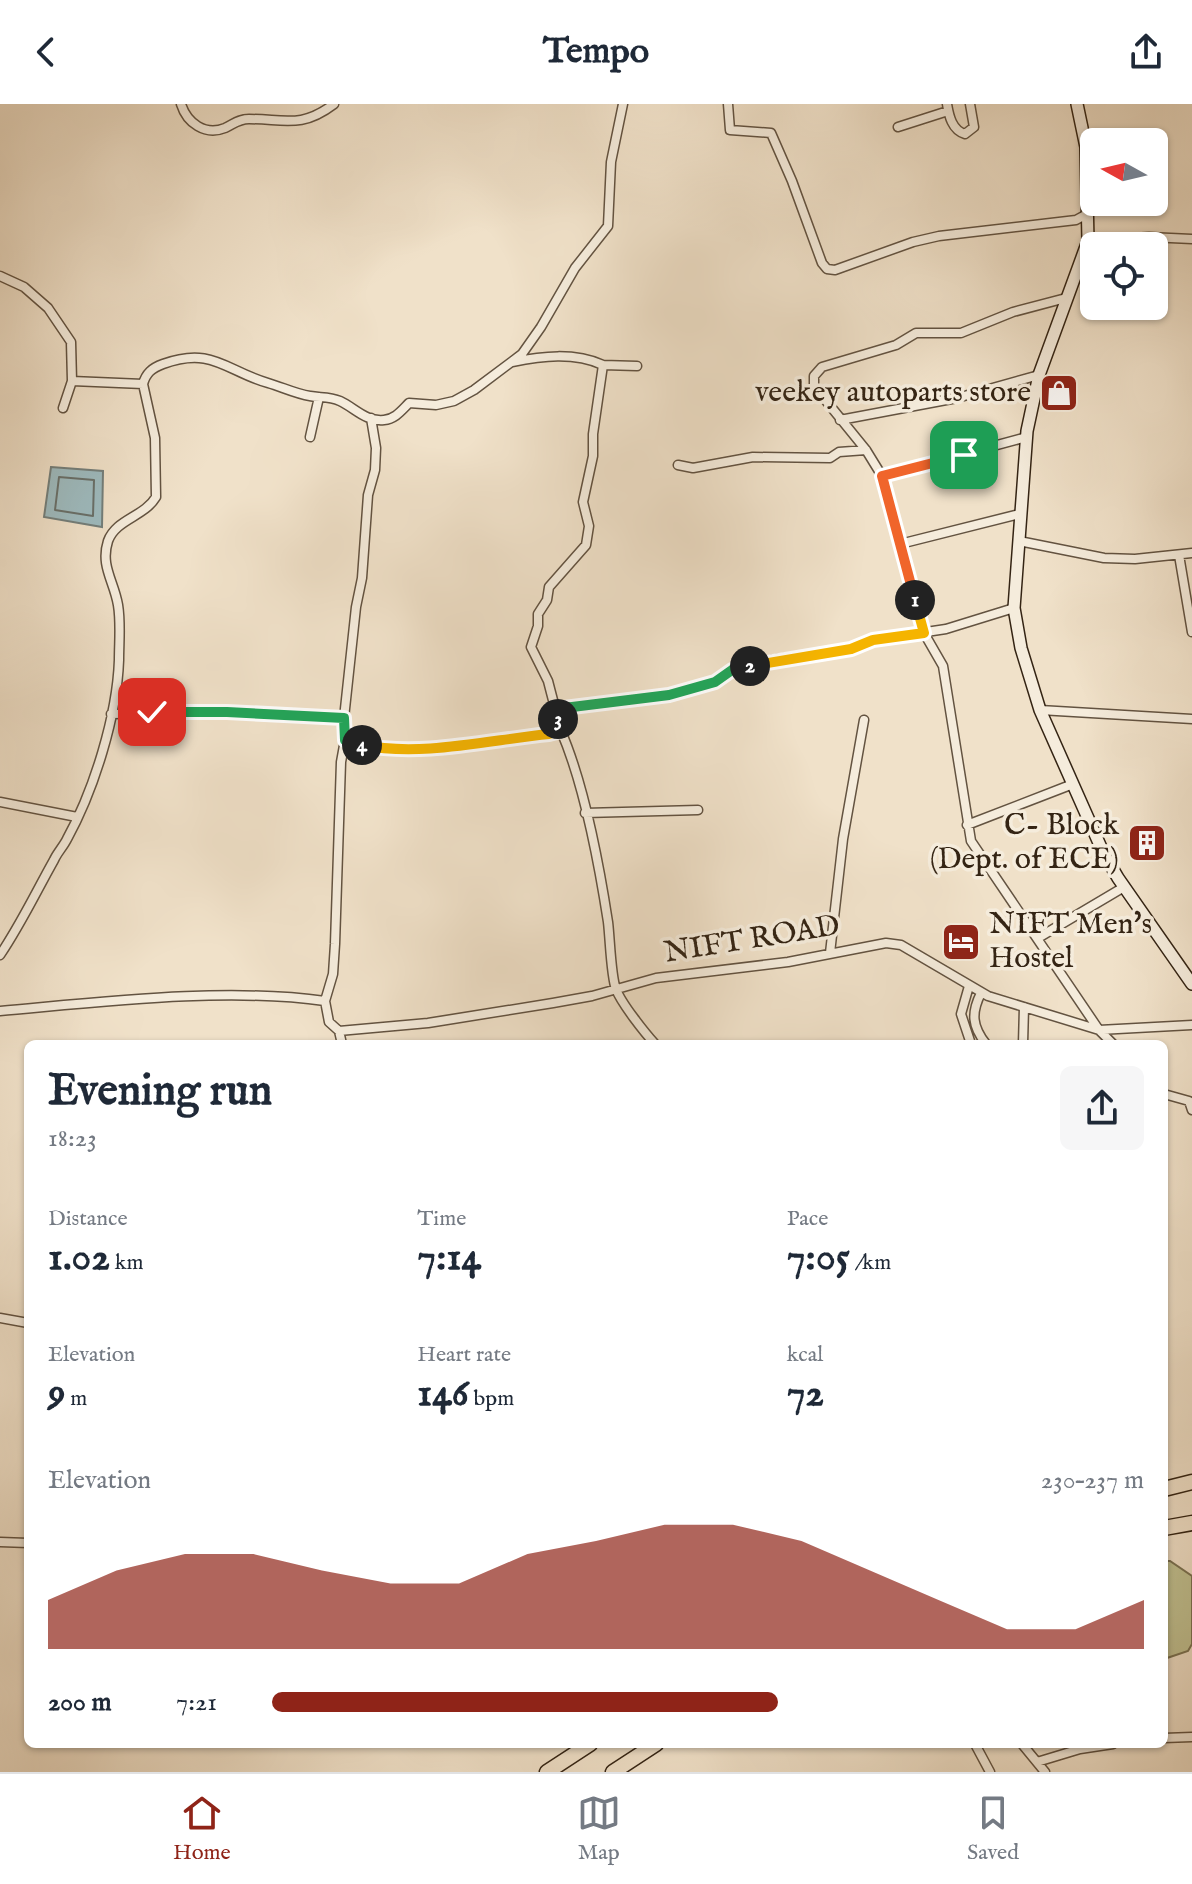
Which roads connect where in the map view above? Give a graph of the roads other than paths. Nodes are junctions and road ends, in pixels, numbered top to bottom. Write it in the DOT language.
graph roads {
  1 [pos="181,104"];
  2 [pos="334,104"];
  3 [pos="623,104"];
  4 [pos="728,104"];
  5 [pos="970,104"];
  6 [pos="1077,104"];
  7 [pos="948,108"];
  8 [pos="898,127"];
  9 [pos="1082,128"];
  10 [pos="1083,216"];
  11 [pos="1168,238"];
  12 [pos="1192,239"];
  13 [pos="1080,262"];
  14 [pos="0,276"];
  15 [pos="1066,298"];
  16 [pos="509,363"];
  17 [pos="603,365"];
  18 [pos="637,366"];
  19 [pos="1039,375"];
  20 [pos="72,381"];
  21 [pos="143,384"];
  22 [pos="319,397"];
  23 [pos="63,408"];
  24 [pos="371,418"];
  25 [pos="840,420"];
  26 [pos="310,437"];
  27 [pos="1027,437"];
  28 [pos="866,450"];
  29 [pos="678,465"];
  30 [pos="882,476"];
  31 [pos="1019,514"];
  32 [pos="1019,541"];
  33 [pos="900,544"];
  34 [pos="1192,553"];
  35 [pos="1179,555"];
  36 [pos="1014,608"];
  37 [pos="1191,620"];
  38 [pos="1192,632"];
  39 [pos="924,633"];
  40 [pos="556,709"];
  41 [pos="1040,710"];
  42 [pos="111,714"];
  43 [pos="344,718"];
  44 [pos="1192,719"];
  45 [pos="864,720"];
  46 [pos="561,731"];
  47 [pos="345,740"];
  48 [pos="1073,784"];
  49 [pos="0,802"];
  50 [pos="698,810"];
  51 [pos="585,813"];
  52 [pos="77,817"];
  53 [pos="967,825"];
  54 [pos="1124,887"];
  55 [pos="1038,938"];
  56 [pos="830,953"];
  57 [pos="0,955"];
  58 [pos="1192,984"];
  59 [pos="969,986"];
  60 [pos="616,989"];
  61 [pos="981,993"];
  62 [pos="325,1001"];
  63 [pos="1024,1007"];
  64 [pos="0,1011"];
  65 [pos="1192,1025"];
  66 [pos="1099,1030"];
  67 [pos="339,1031"];
  68 [pos="341,1040"];
  69 [pos="651,1040"];
  70 [pos="970,1040"];
  71 [pos="984,1040"];
  72 [pos="1023,1040"];
  73 [pos="1109,1040"];
  74 [pos="1168,1095"];
  75 [pos="1192,1110"];
  76 [pos="0,1318"];
  77 [pos="24,1322"];
  78 [pos="1192,1482"];
  79 [pos="1168,1488"];
  80 [pos="1192,1523"];
  81 [pos="1168,1527"];
  82 [pos="0,1542"];
  83 [pos="24,1543"];
  84 [pos="1192,1737"];
  85 [pos="1168,1738"];
  86 [pos="584,1748"];
  87 [pos="650,1748"];
  88 [pos="977,1748"];
  89 [pos="1025,1748"];
  90 [pos="1087,1748"];
  91 [pos="1037,1762"];
  92 [pos="547,1772"];
  93 [pos="613,1772"];
  94 [pos="990,1772"];
  95 [pos="1045,1772"];
  1 -- 2 [label="street"];
  3 -- 16 [label="street"];
  4 -- 10 [label="street"];
  5 -- 7 [label="street"];
  6 -- 9 [label="main road"];
  7 -- 8 [label="street"];
  11 -- 12 [label="street"];
  13 -- 15 [label="main road"];
  14 -- 20 [label="street"];
  15 -- 19 [label="main road"];
  15 -- 25 [label="street"];
  16 -- 17 [label="street"];
  16 -- 24 [label="street"];
  17 -- 18 [label="street"];
  17 -- 40 [label="street"];
  19 -- 25 [label="street"];
  19 -- 27 [label="main road"];
  20 -- 21 [label="street"];
  20 -- 23 [label="street"];
  21 -- 22 [label="street"];
  21 -- 42 [label="street"];
  22 -- 24 [label="street"];
  22 -- 26 [label="street"];
  24 -- 43 [label="street"];
  25 -- 28 [label="street"];
  27 -- 30 [label="street"];
  27 -- 31 [label="main road"];
  28 -- 29 [label="street"];
  28 -- 30 [label="street"];
  30 -- 33 [label="street"];
  31 -- 32 [label="main road"];
  31 -- 33 [label="street"];
  32 -- 35 [label="street"];
  32 -- 36 [label="main road"];
  33 -- 39 [label="street"];
  34 -- 35 [label="street"];
  35 -- 37 [label="street"];
  36 -- 39 [label="street"];
  36 -- 41 [label="main road"];
  37 -- 38 [label="street"];
  39 -- 40 [label="street"];
  39 -- 53 [label="street"];
  40 -- 46 [label="street"];
  41 -- 44 [label="street"];
  41 -- 48 [label="main road"];
  42 -- 43 [label="street"];
  42 -- 52 [label="street"];
  43 -- 47 [label="street"];
  45 -- 56 [label="street"];
  46 -- 47 [label="street"];
  46 -- 51 [label="street"];
  47 -- 62 [label="street"];
  48 -- 53 [label="street"];
  48 -- 54 [label="main road"];
  49 -- 52 [label="street"];
  50 -- 51 [label="street"];
  51 -- 60 [label="street"];
  52 -- 57 [label="street"];
  53 -- 55 [label="street"];
  54 -- 55 [label="street"];
  54 -- 58 [label="main road"];
  55 -- 66 [label="street"];
  56 -- 59 [label="street, NIFT ROAD"];
  56 -- 60 [label="street, NIFT ROAD"];
  59 -- 61 [label="street, NIFT ROAD"];
  59 -- 70 [label="street"];
  60 -- 67 [label="street, NIFT ROAD"];
  60 -- 69 [label="street"];
  61 -- 63 [label="street, NIFT ROAD"];
  61 -- 71 [label="street"];
  62 -- 64 [label="street"];
  62 -- 67 [label="street"];
  63 -- 66 [label="street, NIFT ROAD"];
  63 -- 72 [label="street"];
  65 -- 66 [label="street, NIFT ROAD"];
  66 -- 73 [label="street"];
  67 -- 68 [label="street"];
  74 -- 75 [label="street"];
  76 -- 77 [label="street"];
  78 -- 79 [label="highway"];
  80 -- 81 [label="highway"];
  82 -- 83 [label="street"];
  84 -- 85 [label="street"];
  86 -- 92 [label="highway"];
  87 -- 93 [label="highway"];
  88 -- 94 [label="street"];
  89 -- 91 [label="street"];
  90 -- 91 [label="street"];
  91 -- 95 [label="street"];
}
